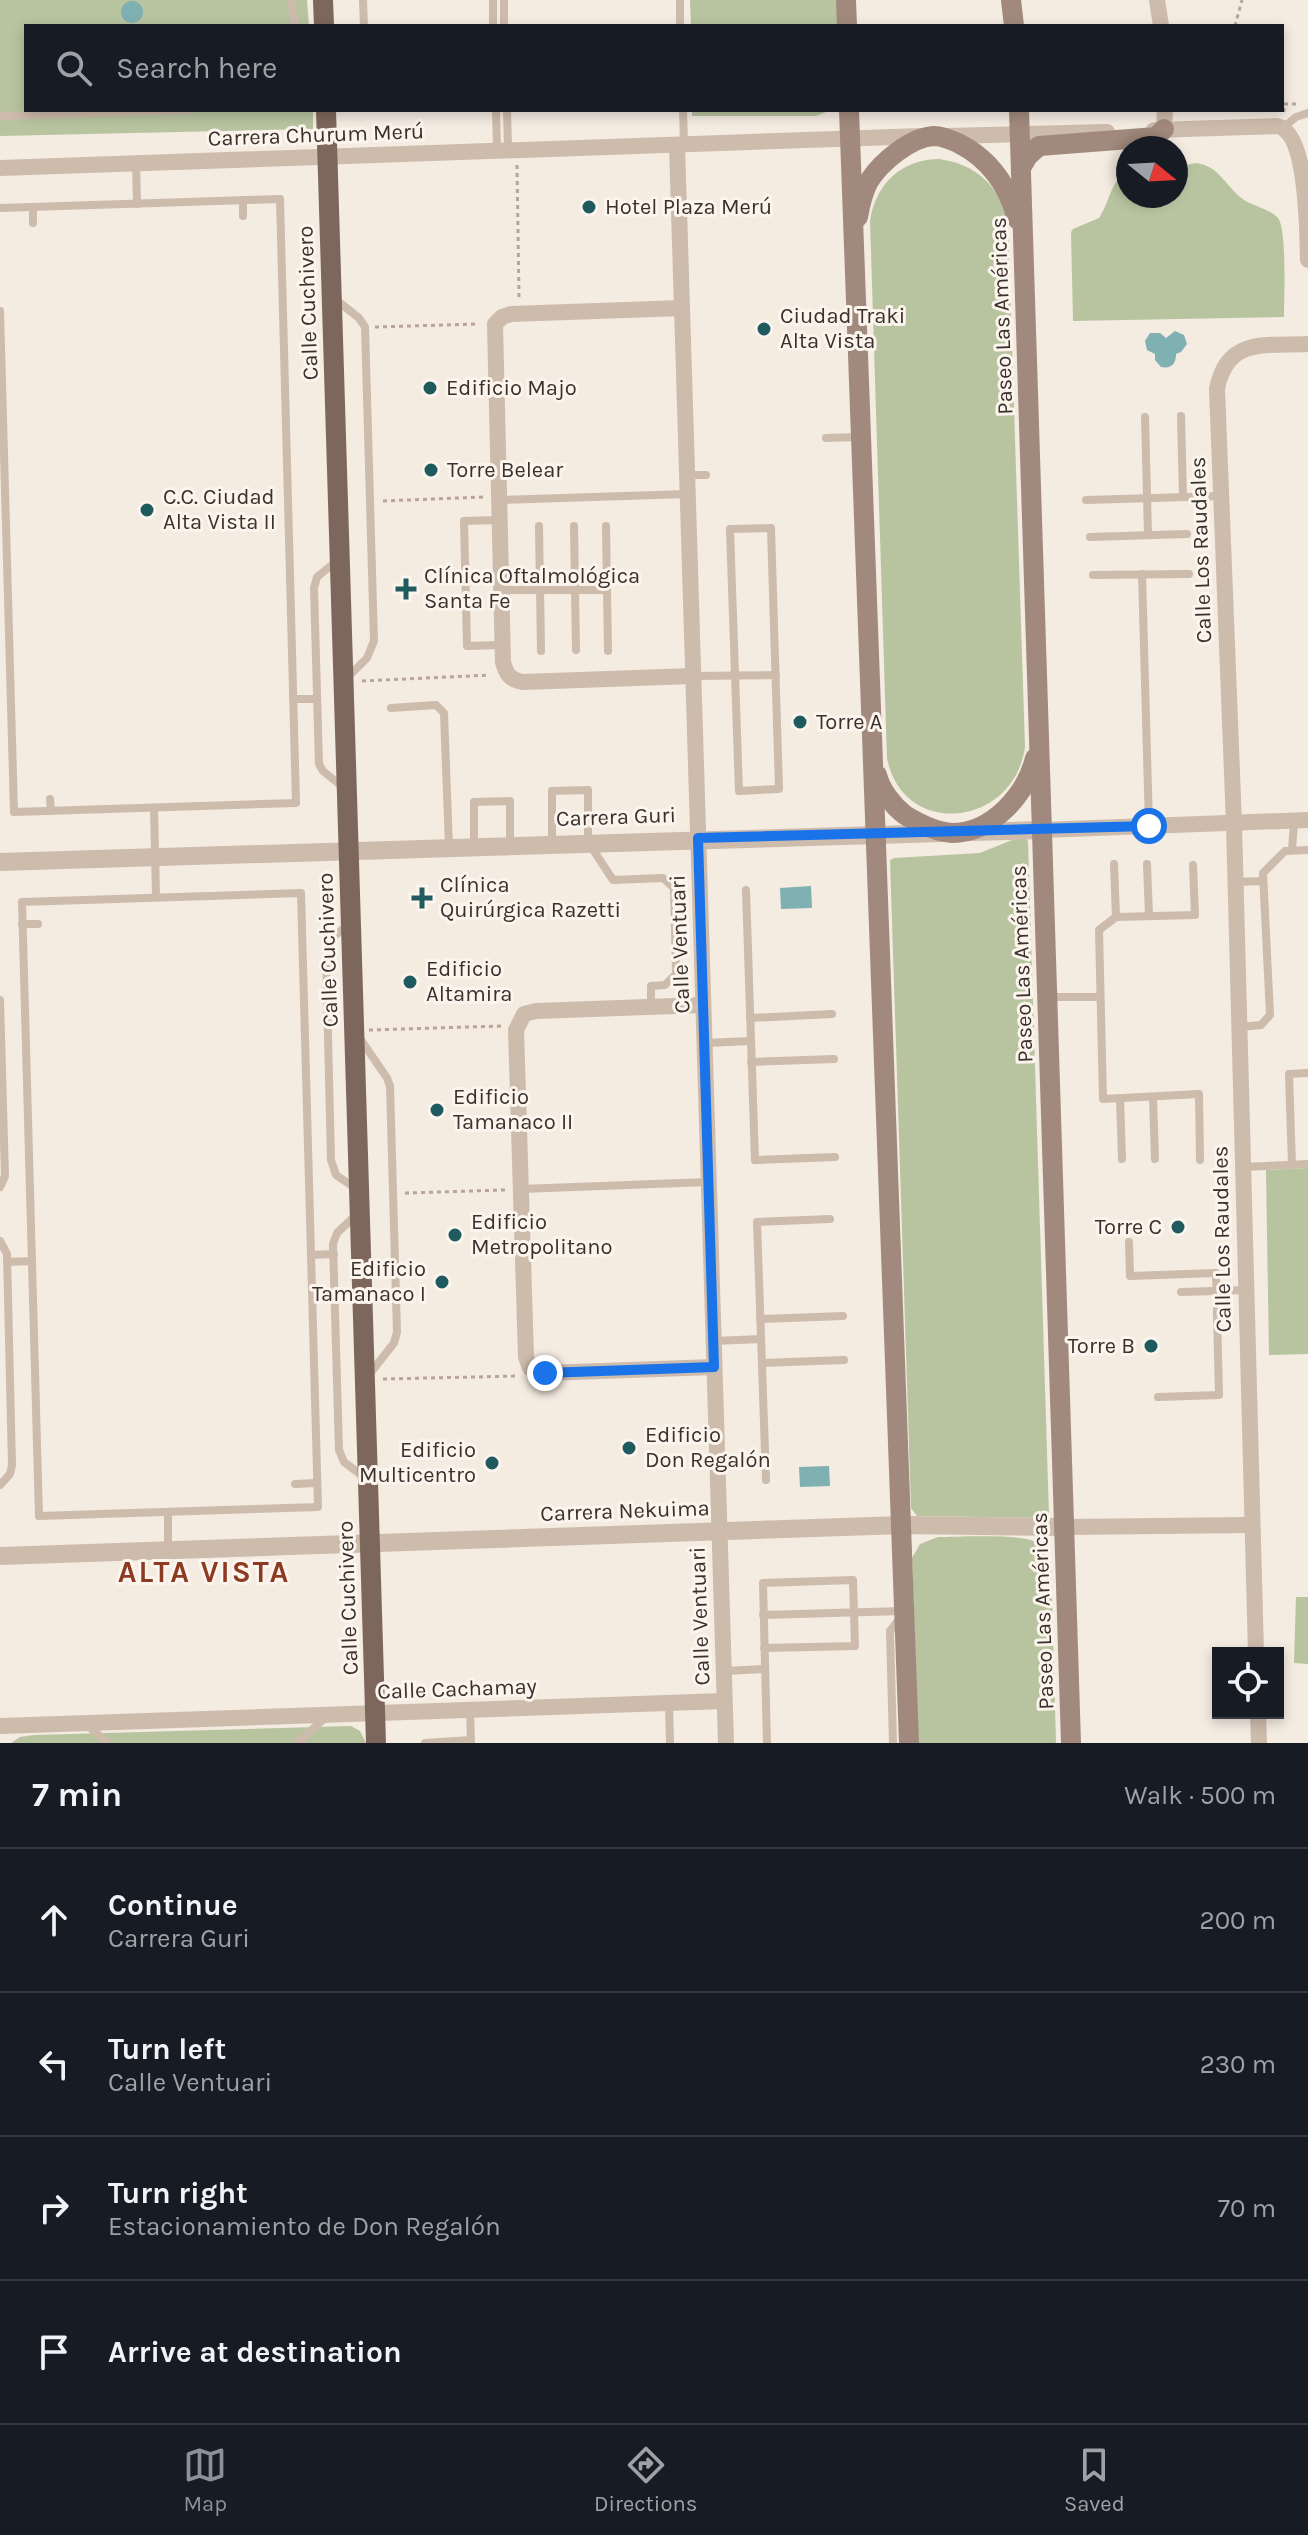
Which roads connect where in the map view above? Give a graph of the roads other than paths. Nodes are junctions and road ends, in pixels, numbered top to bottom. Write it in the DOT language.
graph roads {
  1 [pos="291,0"];
  2 [pos="323,0"];
  3 [pos="363,0"];
  4 [pos="493,0"];
  5 [pos="504,0"];
  6 [pos="680,0"];
  7 [pos="846,0"];
  8 [pos="1011,0"];
  9 [pos="1157,0"];
  10 [pos="295,24"];
  11 [pos="324,24"];
  12 [pos="364,24"];
  13 [pos="493,24"];
  14 [pos="504,24"];
  15 [pos="680,24"];
  16 [pos="847,24"];
  17 [pos="1014,24"];
  18 [pos="1161,24"];
  19 [pos="126,112"];
  20 [pos="326,112"];
  21 [pos="497,112"];
  22 [pos="507,112"];
  23 [pos="683,112"];
  24 [pos="849,112"];
  25 [pos="1019,112"];
  26 [pos="1308,113"];
  27 [pos="0,116"];
  28 [pos="1165,120"];
  29 [pos="1284,127"];
  30 [pos="1020,135"];
  31 [pos="935,136"];
  32 [pos="849,139"];
  33 [pos="1303,142"];
  34 [pos="680,144"];
  35 [pos="507,149"];
  36 [pos="328,156"];
  37 [pos="136,163"];
  38 [pos="0,168"];
  39 [pos="1021,168"];
  40 [pos="243,200"];
  41 [pos="137,204"];
  42 [pos="33,207"];
  43 [pos="0,208"];
  44 [pos="243,216"];
  45 [pos="33,223"];
  46 [pos="1023,242"];
  47 [pos="853,248"];
  48 [pos="1308,260"];
  49 [pos="332,297"];
  50 [pos="682,308"];
  51 [pos="0,311"];
  52 [pos="1308,344"];
  53 [pos="1181,416"];
  54 [pos="1145,417"];
  55 [pos="860,437"];
  56 [pos="826,438"];
  57 [pos="688,475"];
  58 [pos="706,475"];
  59 [pos="688,494"];
  60 [pos="1221,496"];
  61 [pos="1183,497"];
  62 [pos="499,498"];
  63 [pos="1147,498"];
  64 [pos="1086,500"];
  65 [pos="500,520"];
  66 [pos="539,526"];
  67 [pos="574,526"];
  68 [pos="606,526"];
  69 [pos="1187,534"];
  70 [pos="1148,535"];
  71 [pos="1090,537"];
  72 [pos="340,559"];
  73 [pos="1142,574"];
  74 [pos="1189,574"];
  75 [pos="1093,575"];
  76 [pos="501,590"];
  77 [pos="540,590"];
  78 [pos="575,590"];
  79 [pos="607,590"];
  80 [pos="503,645"];
  81 [pos="576,650"];
  82 [pos="541,651"];
  83 [pos="608,651"];
  84 [pos="5,671"];
  85 [pos="735,675"];
  86 [pos="776,675"];
  87 [pos="693,676"];
  88 [pos="344,681"];
  89 [pos="293,699"];
  90 [pos="317,699"];
  91 [pos="391,708"];
  92 [pos="1039,735"];
  93 [pos="871,751"];
  94 [pos="347,791"];
  95 [pos="260,792"];
  96 [pos="50,799"];
  97 [pos="260,804"];
  98 [pos="154,808"];
  99 [pos="51,811"];
  100 [pos="1301,821"];
  101 [pos="1234,824"];
  102 [pos="1149,826"];
  103 [pos="1042,830"];
  104 [pos="876,833"];
  105 [pos="951,833"];
  106 [pos="698,838"];
  107 [pos="588,842"];
  108 [pos="552,843"];
  109 [pos="510,845"];
  110 [pos="474,846"];
  111 [pos="449,847"];
  112 [pos="349,850"];
  113 [pos="1292,850"];
  114 [pos="1308,850"];
  115 [pos="155,857"];
  116 [pos="0,862"];
  117 [pos="1114,864"];
  118 [pos="1147,864"];
  119 [pos="1193,865"];
  120 [pos="1263,881"];
  121 [pos="1235,882"];
  122 [pos="746,890"];
  123 [pos="156,897"];
  124 [pos="1149,916"];
  125 [pos="1116,917"];
  126 [pos="351,922"];
  127 [pos="22,924"];
  128 [pos="38,924"];
  129 [pos="1047,997"];
  130 [pos="1100,997"];
  131 [pos="0,1000"];
  132 [pos="703,1005"];
  133 [pos="651,1007"];
  134 [pos="832,1014"];
  135 [pos="750,1018"];
  136 [pos="1239,1027"];
  137 [pos="354,1030"];
  138 [pos="751,1041"];
  139 [pos="705,1043"];
  140 [pos="834,1059"];
  141 [pos="751,1062"];
  142 [pos="1308,1073"];
  143 [pos="1153,1097"];
  144 [pos="1120,1098"];
  145 [pos="835,1157"];
  146 [pos="1122,1159"];
  147 [pos="1155,1159"];
  148 [pos="1200,1160"];
  149 [pos="1308,1164"];
  150 [pos="1292,1165"];
  151 [pos="1242,1167"];
  152 [pos="709,1182"];
  153 [pos="0,1187"];
  154 [pos="521,1189"];
  155 [pos="360,1201"];
  156 [pos="830,1219"];
  157 [pos="0,1241"];
  158 [pos="1129,1242"];
  159 [pos="334,1254"];
  160 [pos="311,1255"];
  161 [pos="32,1261"];
  162 [pos="7,1262"];
  163 [pos="1246,1290"];
  164 [pos="1216,1291"];
  165 [pos="1181,1292"];
  166 [pos="843,1316"];
  167 [pos="760,1319"];
  168 [pos="761,1339"];
  169 [pos="714,1341"];
  170 [pos="844,1360"];
  171 [pos="762,1363"];
  172 [pos="714,1367"];
  173 [pos="365,1380"];
  174 [pos="1158,1397"];
  175 [pos="368,1479"];
  176 [pos="766,1480"];
  177 [pos="317,1483"];
  178 [pos="295,1484"];
  179 [pos="0,1485"];
  180 [pos="168,1512"];
  181 [pos="903,1525"];
  182 [pos="1251,1525"];
  183 [pos="1065,1527"];
  184 [pos="720,1532"];
  185 [pos="370,1544"];
  186 [pos="168,1550"];
  187 [pos="0,1556"];
  188 [pos="905,1611"];
  189 [pos="854,1612"];
  190 [pos="763,1615"];
  191 [pos="1256,1647"];
  192 [pos="764,1648"];
  193 [pos="765,1669"];
  194 [pos="724,1671"];
  195 [pos="724,1701"];
  196 [pos="669,1703"];
  197 [pos="470,1710"];
  198 [pos="375,1714"];
  199 [pos="327,1715"];
  200 [pos="1258,1719"];
  201 [pos="84,1723"];
  202 [pos="0,1726"];
  203 [pos="471,1741"];
  204 [pos="108,1743"];
  205 [pos="297,1743"];
  206 [pos="376,1743"];
  207 [pos="425,1743"];
  208 [pos="670,1743"];
  209 [pos="726,1743"];
  210 [pos="767,1743"];
  211 [pos="893,1743"];
  212 [pos="909,1743"];
  213 [pos="1071,1743"];
  214 [pos="1259,1743"];
  1 -- 10 [label="lane"];
  2 -- 11 [label="main road"];
  3 -- 12 [label="lane"];
  4 -- 13 [label="lane"];
  5 -- 14 [label="lane"];
  6 -- 15 [label="lane"];
  7 -- 16 [label="main road"];
  8 -- 17 [label="main road"];
  9 -- 18 [label="street"];
  19 -- 27 [label="lane"];
  20 -- 36 [label="main road, Calle Cuchivero"];
  21 -- 35 [label="lane"];
  22 -- 35 [label="lane"];
  23 -- 34 [label="lane"];
  24 -- 32 [label="main road"];
  25 -- 30 [label="main road, Paseo Las Américas"];
  26 -- 29 [label="lane"];
  28 -- 29 [label="street, Carrera Churum Merú"];
  28 -- 30 [label="street, Carrera Churum Merú"];
  28 -- 39 [label="main road"];
  29 -- 33 [label="street"];
  30 -- 31 [label="street, Carrera Churum Merú"];
  30 -- 39 [label="main road, Paseo Las Américas"];
  31 -- 32 [label="street, Carrera Churum Merú"];
  31 -- 46 [label="main road"];
  31 -- 47 [label="main road"];
  32 -- 34 [label="street, Carrera Churum Merú"];
  32 -- 47 [label="main road"];
  33 -- 48 [label="street"];
  34 -- 35 [label="street, Carrera Churum Merú"];
  34 -- 50 [label="street, Calle Ventuari"];
  35 -- 36 [label="street, Carrera Churum Merú"];
  36 -- 37 [label="street, Carrera Churum Merú"];
  36 -- 49 [label="main road, Calle Cuchivero"];
  37 -- 38 [label="street, Carrera Churum Merú"];
  37 -- 41 [label="lane"];
  39 -- 46 [label="main road, Paseo Las Américas"];
  40 -- 41 [label="lane"];
  40 -- 44 [label="lane"];
  40 -- 89 [label="lane"];
  41 -- 42 [label="lane"];
  42 -- 43 [label="lane"];
  42 -- 45 [label="lane"];
  46 -- 92 [label="main road, Paseo Las Américas"];
  47 -- 55 [label="main road"];
  49 -- 72 [label="main road, Calle Cuchivero"];
  49 -- 88 [label="lane"];
  50 -- 57 [label="street, Calle Ventuari"];
  50 -- 62 [label="street"];
  51 -- 84 [label="lane"];
  52 -- 60 [label="street, Calle Los Raudales"];
  53 -- 61 [label="lane"];
  54 -- 63 [label="lane"];
  55 -- 56 [label="lane"];
  55 -- 93 [label="main road"];
  57 -- 58 [label="lane"];
  57 -- 59 [label="street, Calle Ventuari"];
  59 -- 62 [label="lane"];
  59 -- 87 [label="street, Calle Ventuari"];
  60 -- 61 [label="lane"];
  60 -- 101 [label="street, Calle Los Raudales"];
  61 -- 63 [label="lane"];
  62 -- 65 [label="street"];
  63 -- 64 [label="lane"];
  63 -- 70 [label="lane"];
  65 -- 76 [label="street"];
  65 -- 80 [label="lane"];
  66 -- 77 [label="lane"];
  67 -- 78 [label="lane"];
  68 -- 79 [label="lane"];
  69 -- 70 [label="lane"];
  70 -- 71 [label="lane"];
  72 -- 88 [label="main road, Calle Cuchivero"];
  72 -- 90 [label="lane"];
  73 -- 74 [label="lane"];
  73 -- 75 [label="lane"];
  73 -- 102 [label="lane"];
  76 -- 77 [label="lane"];
  76 -- 80 [label="street"];
  77 -- 78 [label="lane"];
  77 -- 82 [label="lane"];
  78 -- 79 [label="lane"];
  78 -- 81 [label="lane"];
  79 -- 83 [label="lane"];
  80 -- 87 [label="street"];
  84 -- 99 [label="lane"];
  85 -- 86 [label="lane"];
  85 -- 86 [label="lane"];
  85 -- 86 [label="lane"];
  85 -- 87 [label="lane"];
  87 -- 106 [label="street, Calle Ventuari"];
  88 -- 94 [label="main road, Calle Cuchivero"];
  89 -- 90 [label="lane"];
  89 -- 97 [label="lane"];
  90 -- 94 [label="lane"];
  91 -- 111 [label="lane"];
  92 -- 103 [label="main road, Paseo Las Américas"];
  92 -- 105 [label="main road"];
  93 -- 104 [label="main road"];
  93 -- 105 [label="main road"];
  94 -- 112 [label="main road, Calle Cuchivero"];
  95 -- 97 [label="lane"];
  96 -- 99 [label="lane"];
  97 -- 98 [label="lane"];
  98 -- 99 [label="lane"];
  98 -- 115 [label="lane"];
  100 -- 101 [label="street"];
  100 -- 113 [label="lane"];
  101 -- 102 [label="street, Carrera Guri"];
  101 -- 121 [label="street, Calle Los Raudales"];
  102 -- 103 [label="street, Carrera Guri"];
  103 -- 105 [label="street, Carrera Guri"];
  103 -- 129 [label="main road, Paseo Las Américas"];
  104 -- 105 [label="street, Carrera Guri"];
  104 -- 106 [label="street, Carrera Guri"];
  104 -- 181 [label="main road"];
  106 -- 107 [label="street, Carrera Guri"];
  106 -- 132 [label="street, Calle Ventuari"];
  107 -- 108 [label="street, Carrera Guri"];
  107 -- 108 [label="lane"];
  107 -- 133 [label="lane"];
  108 -- 109 [label="street, Carrera Guri"];
  109 -- 110 [label="street, Carrera Guri"];
  109 -- 110 [label="lane"];
  110 -- 111 [label="street, Carrera Guri"];
  111 -- 112 [label="street, Carrera Guri"];
  112 -- 115 [label="street, Carrera Guri"];
  112 -- 126 [label="main road, Calle Cuchivero"];
  113 -- 114 [label="lane"];
  113 -- 120 [label="lane"];
  115 -- 116 [label="street, Carrera Guri"];
  115 -- 123 [label="lane"];
  117 -- 125 [label="lane"];
  118 -- 124 [label="lane"];
  119 -- 124 [label="lane"];
  120 -- 121 [label="lane"];
  120 -- 136 [label="lane"];
  121 -- 136 [label="street, Calle Los Raudales"];
  122 -- 135 [label="lane"];
  123 -- 127 [label="lane"];
  123 -- 160 [label="lane"];
  124 -- 125 [label="lane"];
  125 -- 130 [label="lane"];
  126 -- 137 [label="main road, Calle Cuchivero"];
  126 -- 155 [label="lane"];
  127 -- 128 [label="lane"];
  127 -- 161 [label="lane"];
  129 -- 130 [label="lane"];
  129 -- 183 [label="main road, Paseo Las Américas"];
  130 -- 144 [label="lane"];
  131 -- 153 [label="lane"];
  132 -- 133 [label="street"];
  132 -- 139 [label="street, Calle Ventuari"];
  133 -- 154 [label="street"];
  134 -- 135 [label="lane"];
  135 -- 138 [label="lane"];
  136 -- 151 [label="street, Calle Los Raudales"];
  137 -- 155 [label="main road, Calle Cuchivero"];
  137 -- 173 [label="lane"];
  138 -- 139 [label="lane"];
  138 -- 141 [label="lane"];
  139 -- 152 [label="street, Calle Ventuari"];
  140 -- 141 [label="lane"];
  141 -- 145 [label="lane"];
  142 -- 150 [label="lane"];
  143 -- 144 [label="lane"];
  143 -- 147 [label="lane"];
  143 -- 148 [label="lane"];
  144 -- 146 [label="lane"];
  149 -- 150 [label="lane"];
  150 -- 151 [label="lane"];
  151 -- 163 [label="street, Calle Los Raudales"];
  152 -- 154 [label="lane"];
  152 -- 169 [label="street, Calle Ventuari"];
  154 -- 172 [label="street"];
  155 -- 159 [label="lane"];
  155 -- 173 [label="main road, Calle Cuchivero"];
  156 -- 167 [label="lane"];
  157 -- 162 [label="lane"];
  158 -- 164 [label="lane"];
  159 -- 160 [label="lane"];
  159 -- 175 [label="lane"];
  160 -- 177 [label="lane"];
  161 -- 162 [label="lane"];
  161 -- 180 [label="lane"];
  162 -- 179 [label="lane"];
  163 -- 164 [label="lane"];
  163 -- 182 [label="street, Calle Los Raudales"];
  164 -- 165 [label="lane"];
  164 -- 174 [label="lane"];
  166 -- 167 [label="lane"];
  167 -- 168 [label="lane"];
  168 -- 169 [label="lane"];
  168 -- 171 [label="lane"];
  169 -- 172 [label="street, Calle Ventuari"];
  170 -- 171 [label="lane"];
  171 -- 176 [label="lane"];
  172 -- 184 [label="street, Calle Ventuari"];
  173 -- 175 [label="main road, Calle Cuchivero"];
  175 -- 185 [label="main road, Calle Cuchivero"];
  177 -- 178 [label="lane"];
  177 -- 180 [label="lane"];
  180 -- 186 [label="lane"];
  181 -- 183 [label="street, Carrera Nekuima"];
  181 -- 184 [label="street, Carrera Nekuima"];
  181 -- 188 [label="main road"];
  182 -- 183 [label="street, Carrera Nekuima"];
  182 -- 191 [label="street, Calle Los Raudales"];
  183 -- 213 [label="main road, Paseo Las Américas"];
  184 -- 185 [label="street, Carrera Nekuima"];
  184 -- 194 [label="street, Calle Ventuari"];
  185 -- 186 [label="street, Carrera Nekuima"];
  185 -- 198 [label="main road, Calle Cuchivero"];
  186 -- 187 [label="street, Carrera Nekuima"];
  188 -- 189 [label="lane"];
  188 -- 211 [label="lane"];
  188 -- 212 [label="main road"];
  189 -- 190 [label="lane"];
  189 -- 190 [label="lane"];
  189 -- 192 [label="lane"];
  190 -- 192 [label="lane"];
  192 -- 193 [label="lane"];
  193 -- 194 [label="lane"];
  193 -- 210 [label="lane"];
  194 -- 195 [label="street, Calle Ventuari"];
  195 -- 196 [label="street, Calle Cachamay"];
  195 -- 209 [label="street, Calle Ventuari"];
  196 -- 197 [label="street, Calle Cachamay"];
  196 -- 208 [label="lane"];
  197 -- 198 [label="street, Calle Cachamay"];
  197 -- 203 [label="lane"];
  198 -- 199 [label="street, Calle Cachamay"];
  198 -- 206 [label="main road, Calle Cuchivero"];
  199 -- 201 [label="street, Calle Cachamay"];
  199 -- 205 [label="lane"];
  200 -- 214 [label="street"];
  201 -- 202 [label="street, Calle Cachamay"];
  201 -- 204 [label="lane"];
  203 -- 207 [label="lane"];
}
